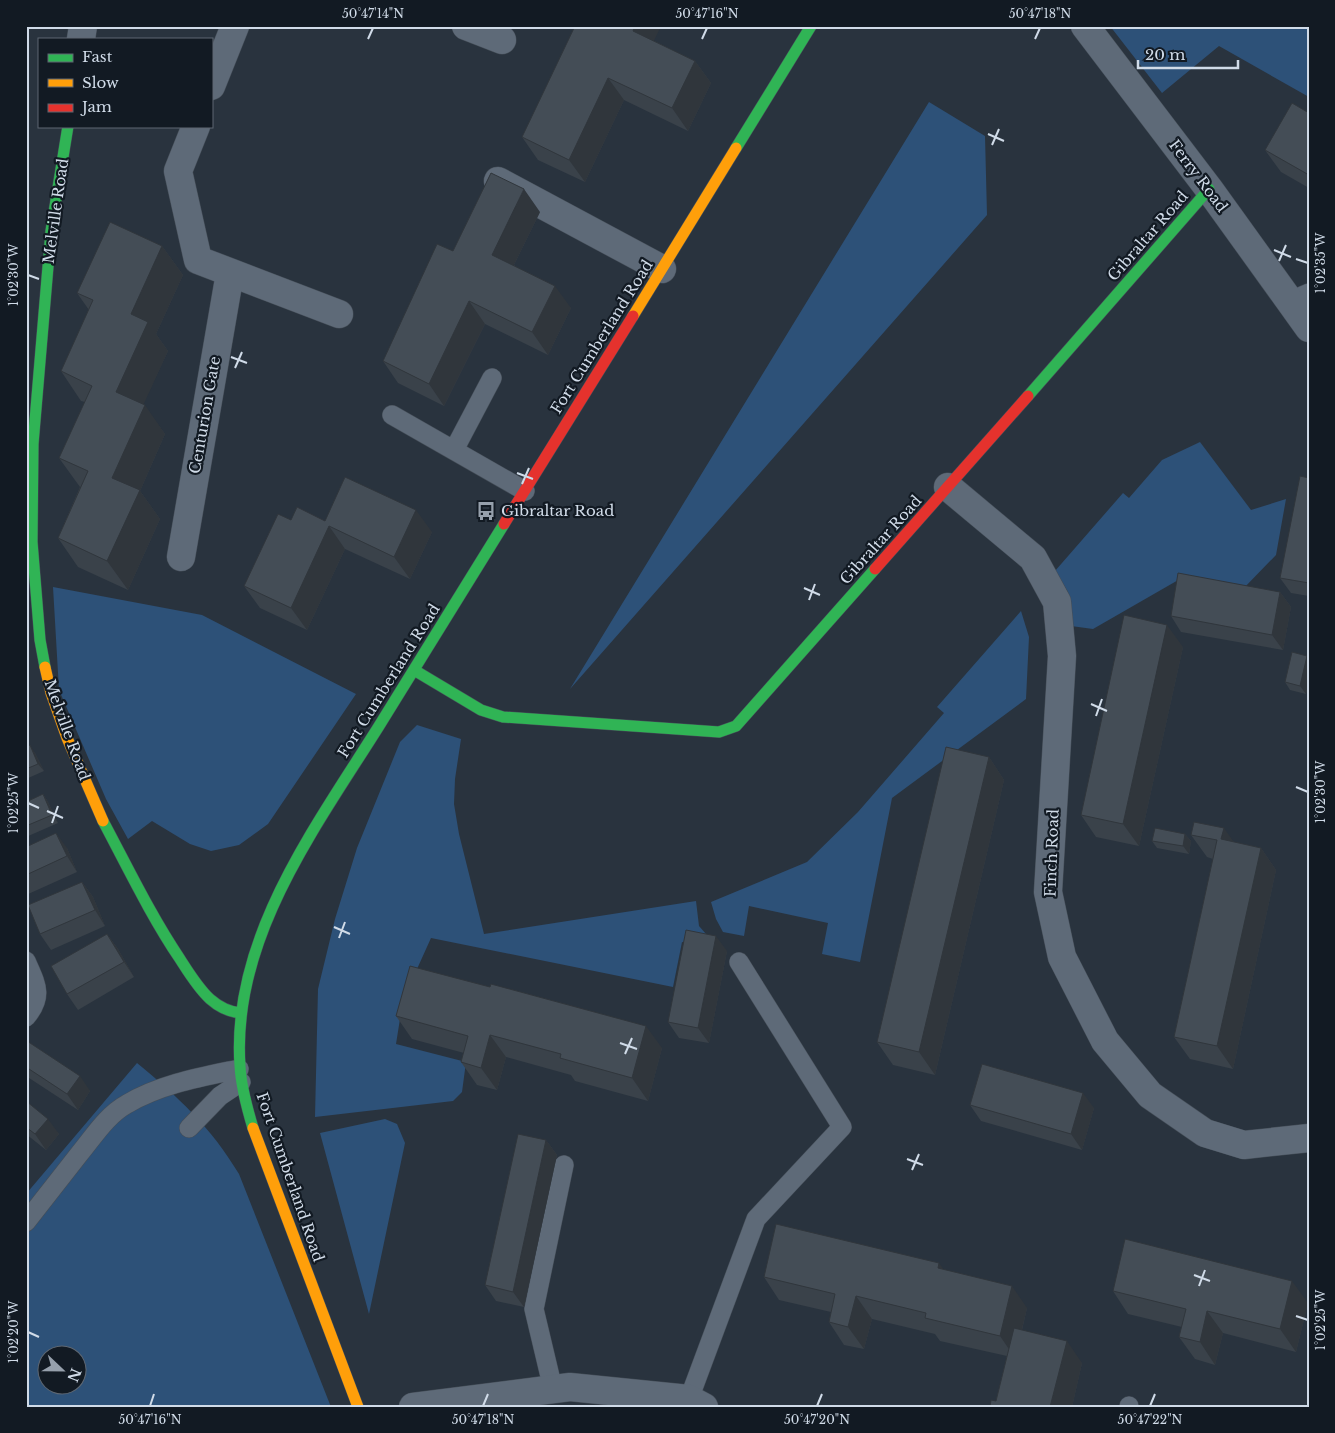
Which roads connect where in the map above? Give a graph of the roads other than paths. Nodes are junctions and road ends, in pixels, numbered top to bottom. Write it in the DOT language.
graph roads {
  1 [pos="235,26"];
  2 [pos="466,26"];
  3 [pos="1085,26"];
  4 [pos="804,29"];
  5 [pos="502,40"];
  6 [pos="212,84"];
  7 [pos="68,128"];
  8 [pos="195,128"];
  9 [pos="494,179"];
  10 [pos="1209,189"];
  11 [pos="662,270"];
  12 [pos="230,273"];
  13 [pos="1299,297"];
  14 [pos="339,314"];
  15 [pos="1309,328"];
  16 [pos="492,378"];
  17 [pos="392,415"];
  18 [pos="454,450"];
  19 [pos="948,487"];
  20 [pos="525,491"];
  21 [pos="180,557"];
  22 [pos="414,670"];
  23 [pos="26,961"];
  24 [pos="739,962"];
  25 [pos="241,1013"];
  26 [pos="26,1018"];
  27 [pos="240,1075"];
  28 [pos="189,1128"];
  29 [pos="1309,1138"];
  30 [pos="564,1165"];
  31 [pos="26,1222"];
  32 [pos="553,1389"];
  33 [pos="696,1403"];
  34 [pos="358,1407"];
  35 [pos="413,1407"];
  1 -- 6 [label="street"];
  2 -- 5 [label="street"];
  3 -- 10 [label="street, Ferry Road"];
  4 -- 11 [label="street, Fort Cumberland Road"];
  7 -- 25 [label="street, Melville Road"];
  8 -- 12 [label="street"];
  9 -- 11 [label="street"];
  10 -- 13 [label="street, Ferry Road"];
  10 -- 19 [label="street, Gibraltar Road"];
  11 -- 20 [label="street, Fort Cumberland Road"];
  12 -- 14 [label="street"];
  12 -- 21 [label="street, Centurion Gate"];
  13 -- 15 [label="street, Ferry Road"];
  16 -- 18 [label="lane"];
  17 -- 18 [label="lane"];
  18 -- 20 [label="lane"];
  19 -- 22 [label="street, Gibraltar Road"];
  19 -- 29 [label="street, Finch Road"];
  20 -- 22 [label="street, Fort Cumberland Road"];
  22 -- 25 [label="street, Fort Cumberland Road"];
  23 -- 26 [label="lane"];
  24 -- 33 [label="lane"];
  25 -- 27 [label="street, Fort Cumberland Road"];
  27 -- 28 [label="lane"];
  27 -- 31 [label="lane"];
  27 -- 34 [label="street, Fort Cumberland Road"];
  30 -- 32 [label="lane"];
  32 -- 33 [label="street"];
  32 -- 35 [label="street"];
}
